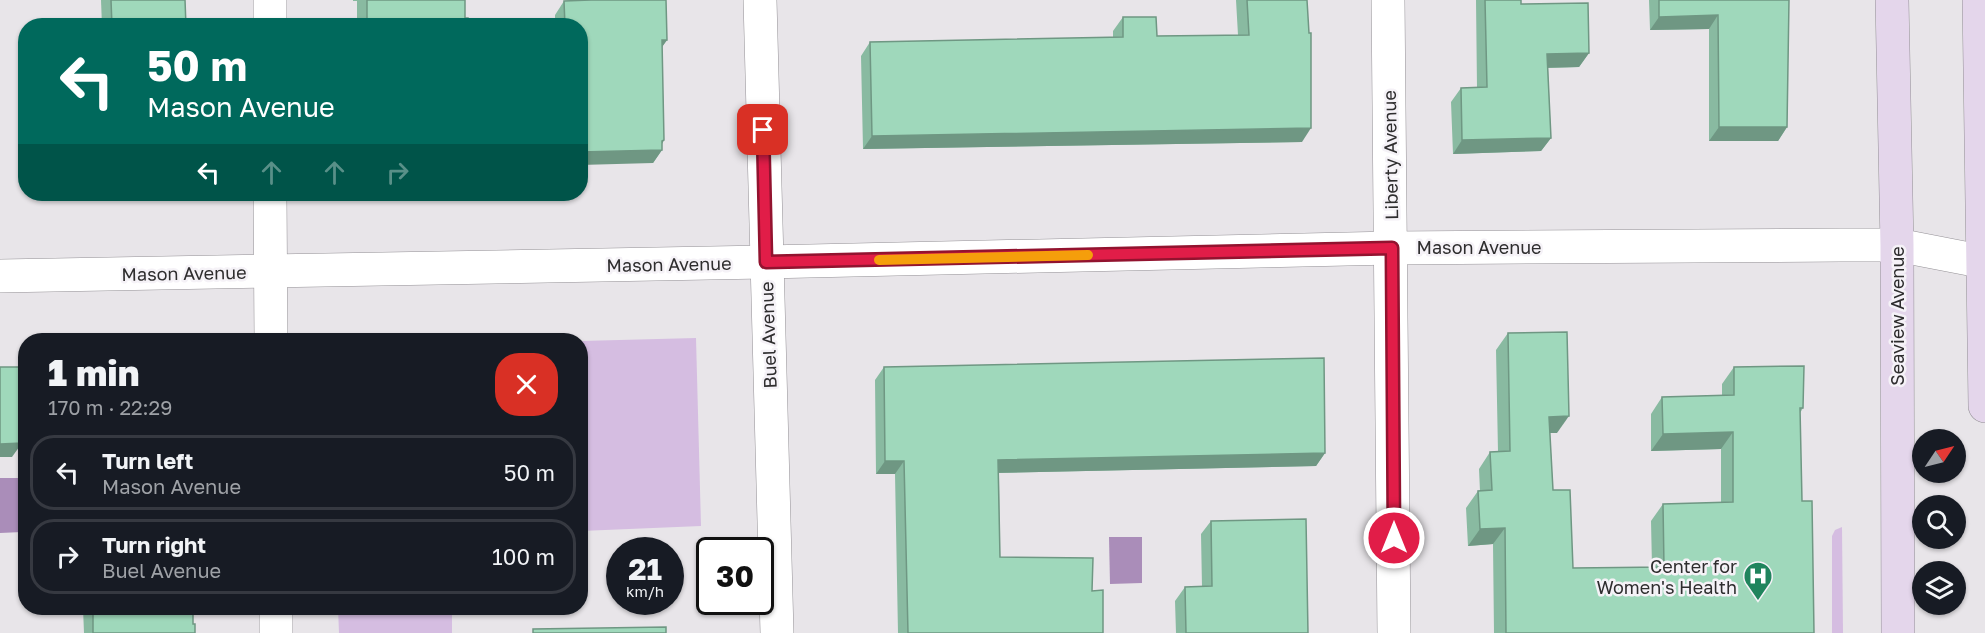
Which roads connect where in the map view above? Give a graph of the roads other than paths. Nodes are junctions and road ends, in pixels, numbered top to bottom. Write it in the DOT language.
graph roads {
  1 [pos="270,0"];
  2 [pos="760,0"];
  3 [pos="1388,0"];
  4 [pos="1893,0"];
  5 [pos="1979,0"];
  6 [pos="270,18"];
  7 [pos="270,201"];
  8 [pos="1897,244"];
  9 [pos="1392,248"];
  10 [pos="766,262"];
  11 [pos="1984,262"];
  12 [pos="270,272"];
  13 [pos="0,276"];
  14 [pos="271,333"];
  15 [pos="1985,406"];
  16 [pos="276,615"];
  17 [pos="276,633"];
  18 [pos="777,633"];
  19 [pos="1394,633"];
  20 [pos="1898,633"];
  1 -- 6 [label="street"];
  2 -- 10 [label="street, Buel Avenue"];
  3 -- 9 [label="street, Liberty Avenue"];
  4 -- 8 [label="street, Seaview Avenue"];
  5 -- 11 [label="street"];
  7 -- 12 [label="street"];
  8 -- 9 [label="street, Mason Avenue"];
  8 -- 11 [label="street, Mason Avenue"];
  8 -- 20 [label="street, Seaview Avenue"];
  9 -- 10 [label="street, Mason Avenue"];
  9 -- 19 [label="street, Liberty Avenue"];
  10 -- 12 [label="street, Mason Avenue"];
  10 -- 18 [label="street, Buel Avenue"];
  11 -- 15 [label="street"];
  12 -- 13 [label="street, Mason Avenue"];
  12 -- 14 [label="street"];
  16 -- 17 [label="street"];
}
